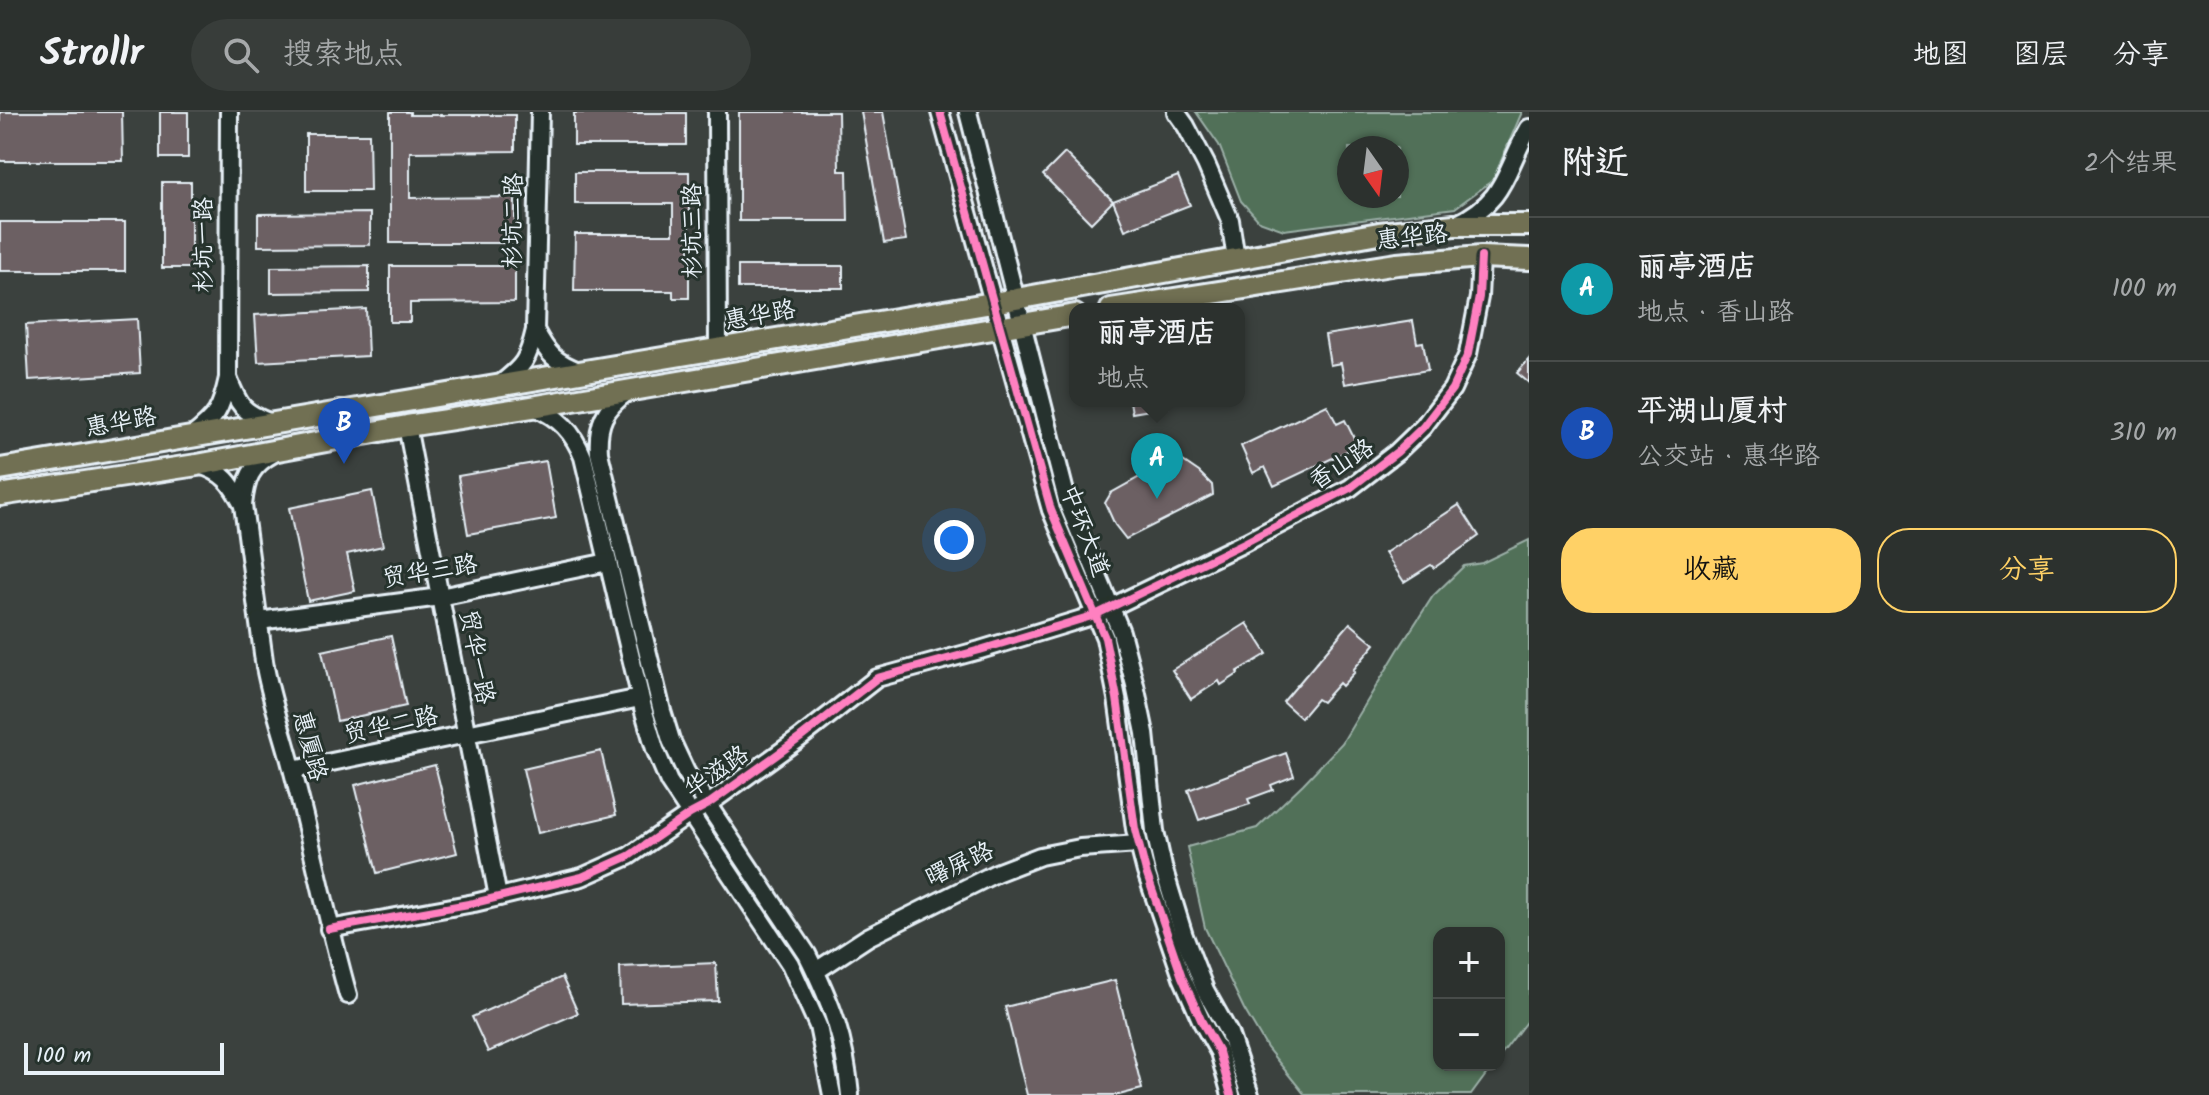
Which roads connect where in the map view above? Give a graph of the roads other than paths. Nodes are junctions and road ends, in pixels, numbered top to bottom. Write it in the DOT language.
graph roads {
  1 [pos="229,112"];
  2 [pos="540,112"];
  3 [pos="717,112"];
  4 [pos="940,112"];
  5 [pos="968,112"];
  6 [pos="1176,112"];
  7 [pos="1529,128"];
  8 [pos="1454,225"];
  9 [pos="1529,225"];
  10 [pos="1481,257"];
  11 [pos="1236,259"];
  12 [pos="1529,259"];
  13 [pos="1016,299"];
  14 [pos="993,303"];
  15 [pos="1149,303"];
  16 [pos="1069,316"];
  17 [pos="1022,323"];
  18 [pos="1000,327"];
  19 [pos="535,330"];
  20 [pos="718,349"];
  21 [pos="581,372"];
  22 [pos="228,378"];
  23 [pos="497,386"];
  24 [pos="630,390"];
  25 [pos="532,407"];
  26 [pos="272,424"];
  27 [pos="407,426"];
  28 [pos="190,438"];
  29 [pos="279,451"];
  30 [pos="197,465"];
  31 [pos="0,469"];
  32 [pos="0,495"];
  33 [pos="243,505"];
  34 [pos="608,562"];
  35 [pos="440,597"];
  36 [pos="1103,611"];
  37 [pos="259,621"];
  38 [pos="640,698"];
  39 [pos="467,735"];
  40 [pos="293,770"];
  41 [pos="707,805"];
  42 [pos="690,814"];
  43 [pos="1139,844"];
  44 [pos="498,897"];
  45 [pos="329,929"];
  46 [pos="816,971"];
  47 [pos="348,995"];
  48 [pos="832,1095"];
  49 [pos="850,1095"];
  50 [pos="1231,1095"];
  51 [pos="1250,1095"];
  1 -- 22 [label="street, 杉坑一路"];
  2 -- 19 [label="street, 杉坑二路"];
  3 -- 20 [label="street, 杉坑三路"];
  4 -- 14 [label="street, 中环大道"];
  5 -- 13 [label="street, 中环大道"];
  6 -- 11 [label="street"];
  7 -- 8 [label="street"];
  8 -- 9 [label="main road, 惠华路"];
  8 -- 11 [label="main road, 惠华路"];
  10 -- 12 [label="main road, 惠华路"];
  10 -- 15 [label="main road, 惠华路"];
  10 -- 36 [label="street, 香山路"];
  11 -- 13 [label="main road, 惠华路"];
  13 -- 14 [label="main road, 惠华路"];
  13 -- 17 [label="street, 中环大道"];
  14 -- 18 [label="street, 中环大道"];
  14 -- 20 [label="main road, 惠华路"];
  16 -- 17 [label="main road"];
  17 -- 18 [label="main road"];
  17 -- 36 [label="street, 中环大道"];
  18 -- 24 [label="main road"];
  18 -- 36 [label="street, 中环大道"];
  19 -- 21 [label="street"];
  19 -- 23 [label="street"];
  20 -- 21 [label="main road, 惠华路"];
  21 -- 23 [label="main road, 惠华路"];
  22 -- 26 [label="street"];
  22 -- 28 [label="street"];
  23 -- 26 [label="main road, 惠华路"];
  24 -- 25 [label="main road"];
  24 -- 41 [label="street"];
  25 -- 27 [label="main road"];
  25 -- 34 [label="street"];
  26 -- 28 [label="main road, 惠华路"];
  27 -- 29 [label="main road"];
  27 -- 35 [label="street, 贸华一路"];
  28 -- 31 [label="main road, 惠华路"];
  29 -- 30 [label="main road"];
  29 -- 33 [label="street"];
  30 -- 32 [label="main road"];
  30 -- 33 [label="street"];
  33 -- 37 [label="street, 惠厦路"];
  34 -- 35 [label="street, 贸华三路"];
  34 -- 38 [label="street"];
  35 -- 37 [label="street, 贸华三路"];
  35 -- 39 [label="street, 贸华一路"];
  36 -- 41 [label="street, 华滋路"];
  36 -- 43 [label="street, 中环大道"];
  36 -- 51 [label="street, 中环大道"];
  37 -- 40 [label="street, 惠厦路"];
  38 -- 39 [label="street, 贸华二路"];
  38 -- 42 [label="street"];
  39 -- 40 [label="street, 贸华二路"];
  39 -- 44 [label="street, 贸华一路"];
  40 -- 45 [label="street, 惠厦路"];
  41 -- 42 [label="street, 华滋路"];
  41 -- 46 [label="street"];
  42 -- 44 [label="street, 华滋路"];
  42 -- 48 [label="street"];
  43 -- 46 [label="street, 曙屏路"];
  43 -- 50 [label="street, 中环大道"];
  44 -- 45 [label="street, 华滋路"];
  45 -- 47 [label="street, 惠厦路"];
  46 -- 49 [label="street"];
}
